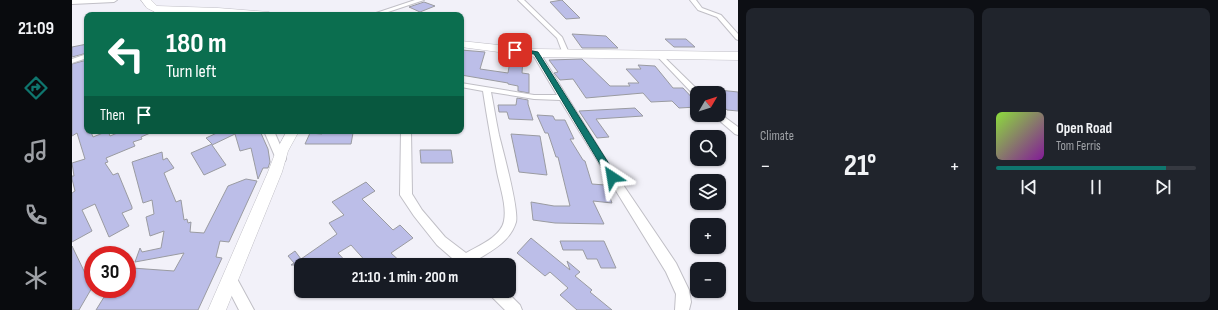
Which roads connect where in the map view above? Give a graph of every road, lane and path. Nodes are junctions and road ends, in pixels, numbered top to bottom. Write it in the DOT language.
graph roads {
  1 [pos="114,0"];
  2 [pos="146,0"];
  3 [pos="392,0"];
  4 [pos="421,0"];
  5 [pos="522,0"];
  6 [pos="693,0"];
  7 [pos="72,2"];
  8 [pos="402,6"];
  9 [pos="158,12"];
  10 [pos="238,12"];
  11 [pos="383,12"];
  12 [pos="738,38"];
  13 [pos="464,44"];
  14 [pos="536,53"];
  15 [pos="565,53"];
  16 [pos="658,54"];
  17 [pos="738,56"];
  18 [pos="84,57"];
  19 [pos="72,60"];
  20 [pos="464,86"];
  21 [pos="690,86"];
  22 [pos="487,90"];
  23 [pos="562,98"];
  24 [pos="726,122"];
  25 [pos="738,132"];
  26 [pos="270,134"];
  27 [pos="291,134"];
  28 [pos="406,134"];
  29 [pos="281,159"];
  30 [pos="462,258"];
  31 [pos="474,258"];
  32 [pos="230,279"];
  33 [pos="503,298"];
  34 [pos="217,310"];
  35 [pos="247,310"];
  36 [pos="515,310"];
  37 [pos="682,310"];
  1 -- 7 [label="street"];
  2 -- 9 [label="main road"];
  3 -- 8 [label="street"];
  4 -- 8 [label="street"];
  5 -- 15 [label="street"];
  6 -- 12 [label="street"];
  8 -- 11 [label="street"];
  9 -- 10 [label="main road"];
  13 -- 14 [label="main road"];
  14 -- 15 [label="main road"];
  14 -- 23 [label="street"];
  15 -- 16 [label="main road"];
  16 -- 17 [label="main road"];
  16 -- 21 [label="street"];
  18 -- 19 [label="street"];
  20 -- 22 [label="street"];
  22 -- 23 [label="street"];
  22 -- 31 [label="street"];
  23 -- 37 [label="street"];
  24 -- 25 [label="street"];
  26 -- 29 [label="street"];
  27 -- 29 [label="street"];
  28 -- 30 [label="street"];
  29 -- 32 [label="street"];
  32 -- 34 [label="street"];
  32 -- 35 [label="street"];
  33 -- 36 [label="street"];
}
